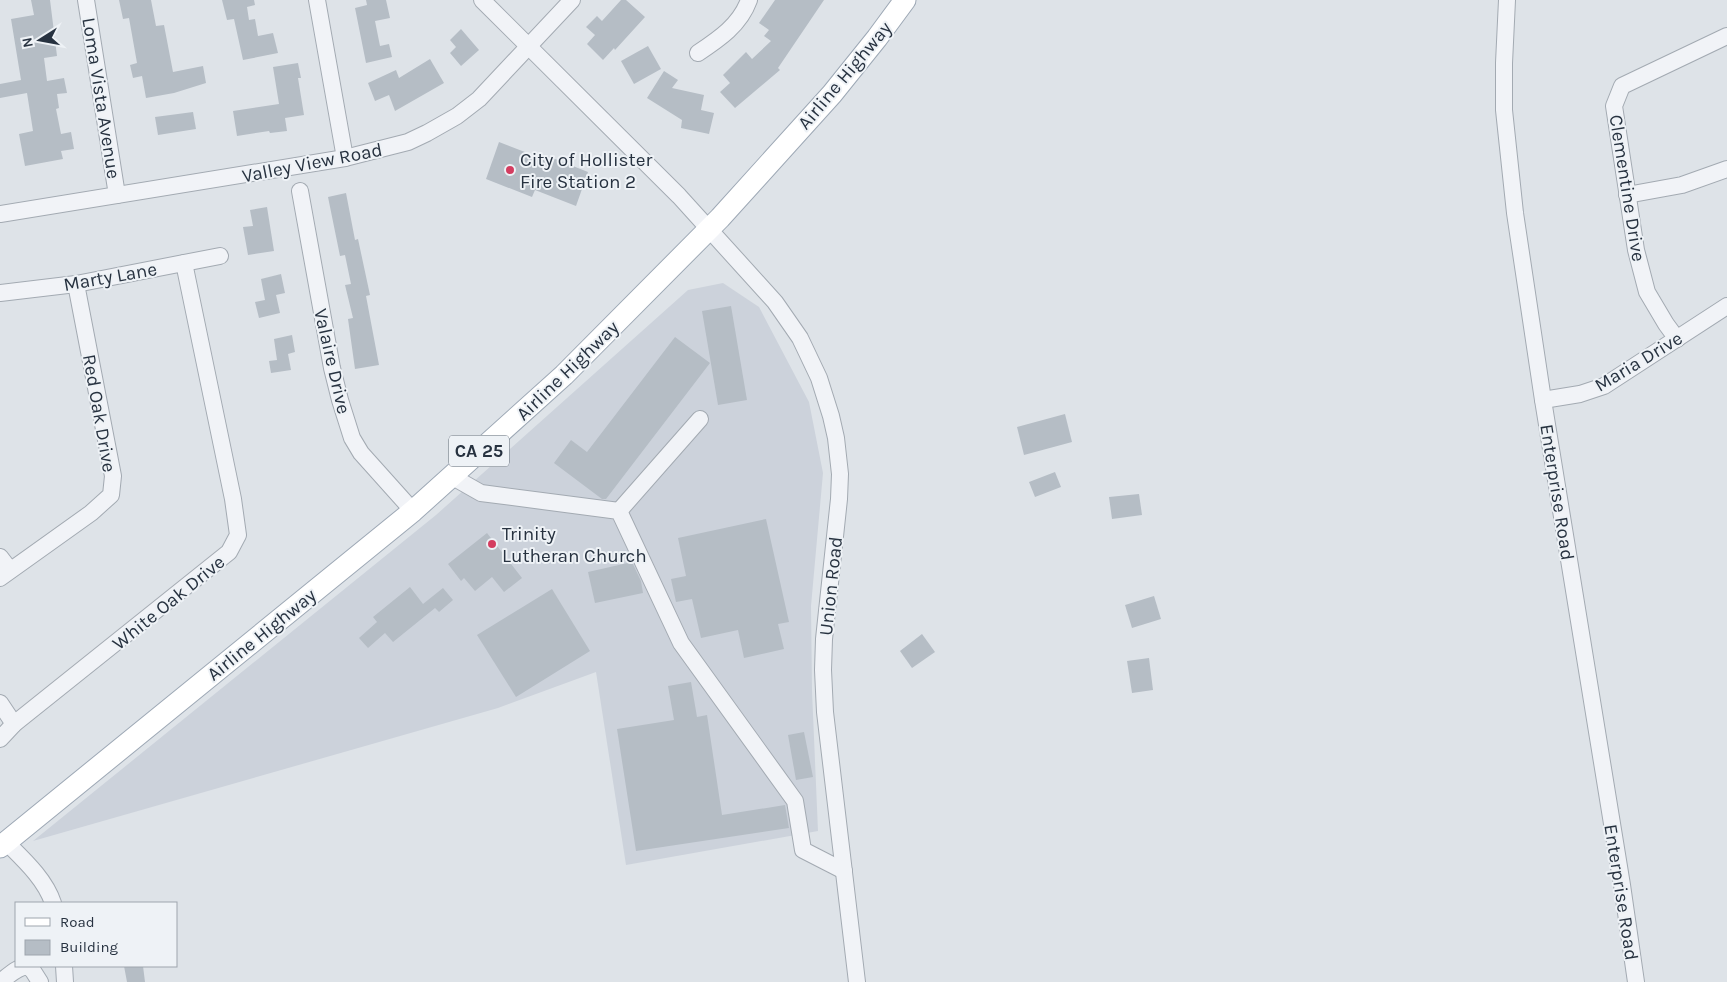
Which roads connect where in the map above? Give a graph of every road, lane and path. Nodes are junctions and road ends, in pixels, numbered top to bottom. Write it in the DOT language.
graph roads {
  1 [pos="86,0"];
  2 [pos="317,0"];
  3 [pos="482,0"];
  4 [pos="572,0"];
  5 [pos="749,0"];
  6 [pos="905,0"];
  7 [pos="1507,0"];
  8 [pos="1727,36"];
  9 [pos="529,46"];
  10 [pos="698,53"];
  11 [pos="345,158"];
  12 [pos="1727,169"];
  13 [pos="300,191"];
  14 [pos="117,195"];
  15 [pos="1627,195"];
  16 [pos="0,214"];
  17 [pos="709,229"];
  18 [pos="220,256"];
  19 [pos="184,263"];
  20 [pos="76,284"];
  21 [pos="0,293"];
  22 [pos="1727,306"];
  23 [pos="1677,338"];
  24 [pos="1543,400"];
  25 [pos="700,419"];
  26 [pos="451,476"];
  27 [pos="413,511"];
  28 [pos="619,511"];
  29 [pos="0,557"];
  30 [pos="5,574"];
  31 [pos="0,703"];
  32 [pos="14,724"];
  33 [pos="0,739"];
  34 [pos="3,845"];
  35 [pos="844,871"];
  36 [pos="53,902"];
  37 [pos="20,967"];
  38 [pos="29,967"];
  39 [pos="64,967"];
  40 [pos="0,982"];
  41 [pos="40,982"];
  42 [pos="65,982"];
  43 [pos="857,982"];
  44 [pos="1636,982"];
  1 -- 14 [label="street, Loma Vista Avenue"];
  2 -- 11 [label="street"];
  3 -- 9 [label="street, Union Road"];
  4 -- 9 [label="street, Valley View Road"];
  5 -- 10 [label="street"];
  6 -- 17 [label="main road, Airline Highway / CA 25"];
  7 -- 24 [label="street, Enterprise Road"];
  8 -- 15 [label="street, Clementine Drive"];
  9 -- 11 [label="street, Valley View Road"];
  9 -- 17 [label="street, Union Road"];
  11 -- 14 [label="street, Valley View Road"];
  12 -- 15 [label="street"];
  13 -- 27 [label="street, Valaire Drive"];
  14 -- 16 [label="street, Valley View Road"];
  15 -- 23 [label="street, Clementine Drive"];
  17 -- 26 [label="main road, Airline Highway / CA 25"];
  17 -- 35 [label="street, Union Road"];
  18 -- 19 [label="street, Marty Lane"];
  19 -- 20 [label="street, Marty Lane"];
  19 -- 32 [label="street, White Oak Drive"];
  20 -- 21 [label="street, Marty Lane"];
  20 -- 30 [label="street, Red Oak Drive"];
  22 -- 23 [label="street, Maria Drive"];
  23 -- 24 [label="street, Maria Drive"];
  24 -- 44 [label="street, Enterprise Road"];
  25 -- 28 [label="street"];
  26 -- 27 [label="main road, Airline Highway / CA 25"];
  26 -- 28 [label="street"];
  27 -- 34 [label="main road, Airline Highway / CA 25"];
  28 -- 35 [label="street"];
  29 -- 30 [label="street"];
  31 -- 32 [label="street"];
  32 -- 33 [label="street, White Oak Drive"];
  34 -- 36 [label="street"];
  35 -- 43 [label="street, Union Road"];
  37 -- 40 [label="street"];
  38 -- 41 [label="street"];
  39 -- 42 [label="street"];
}
